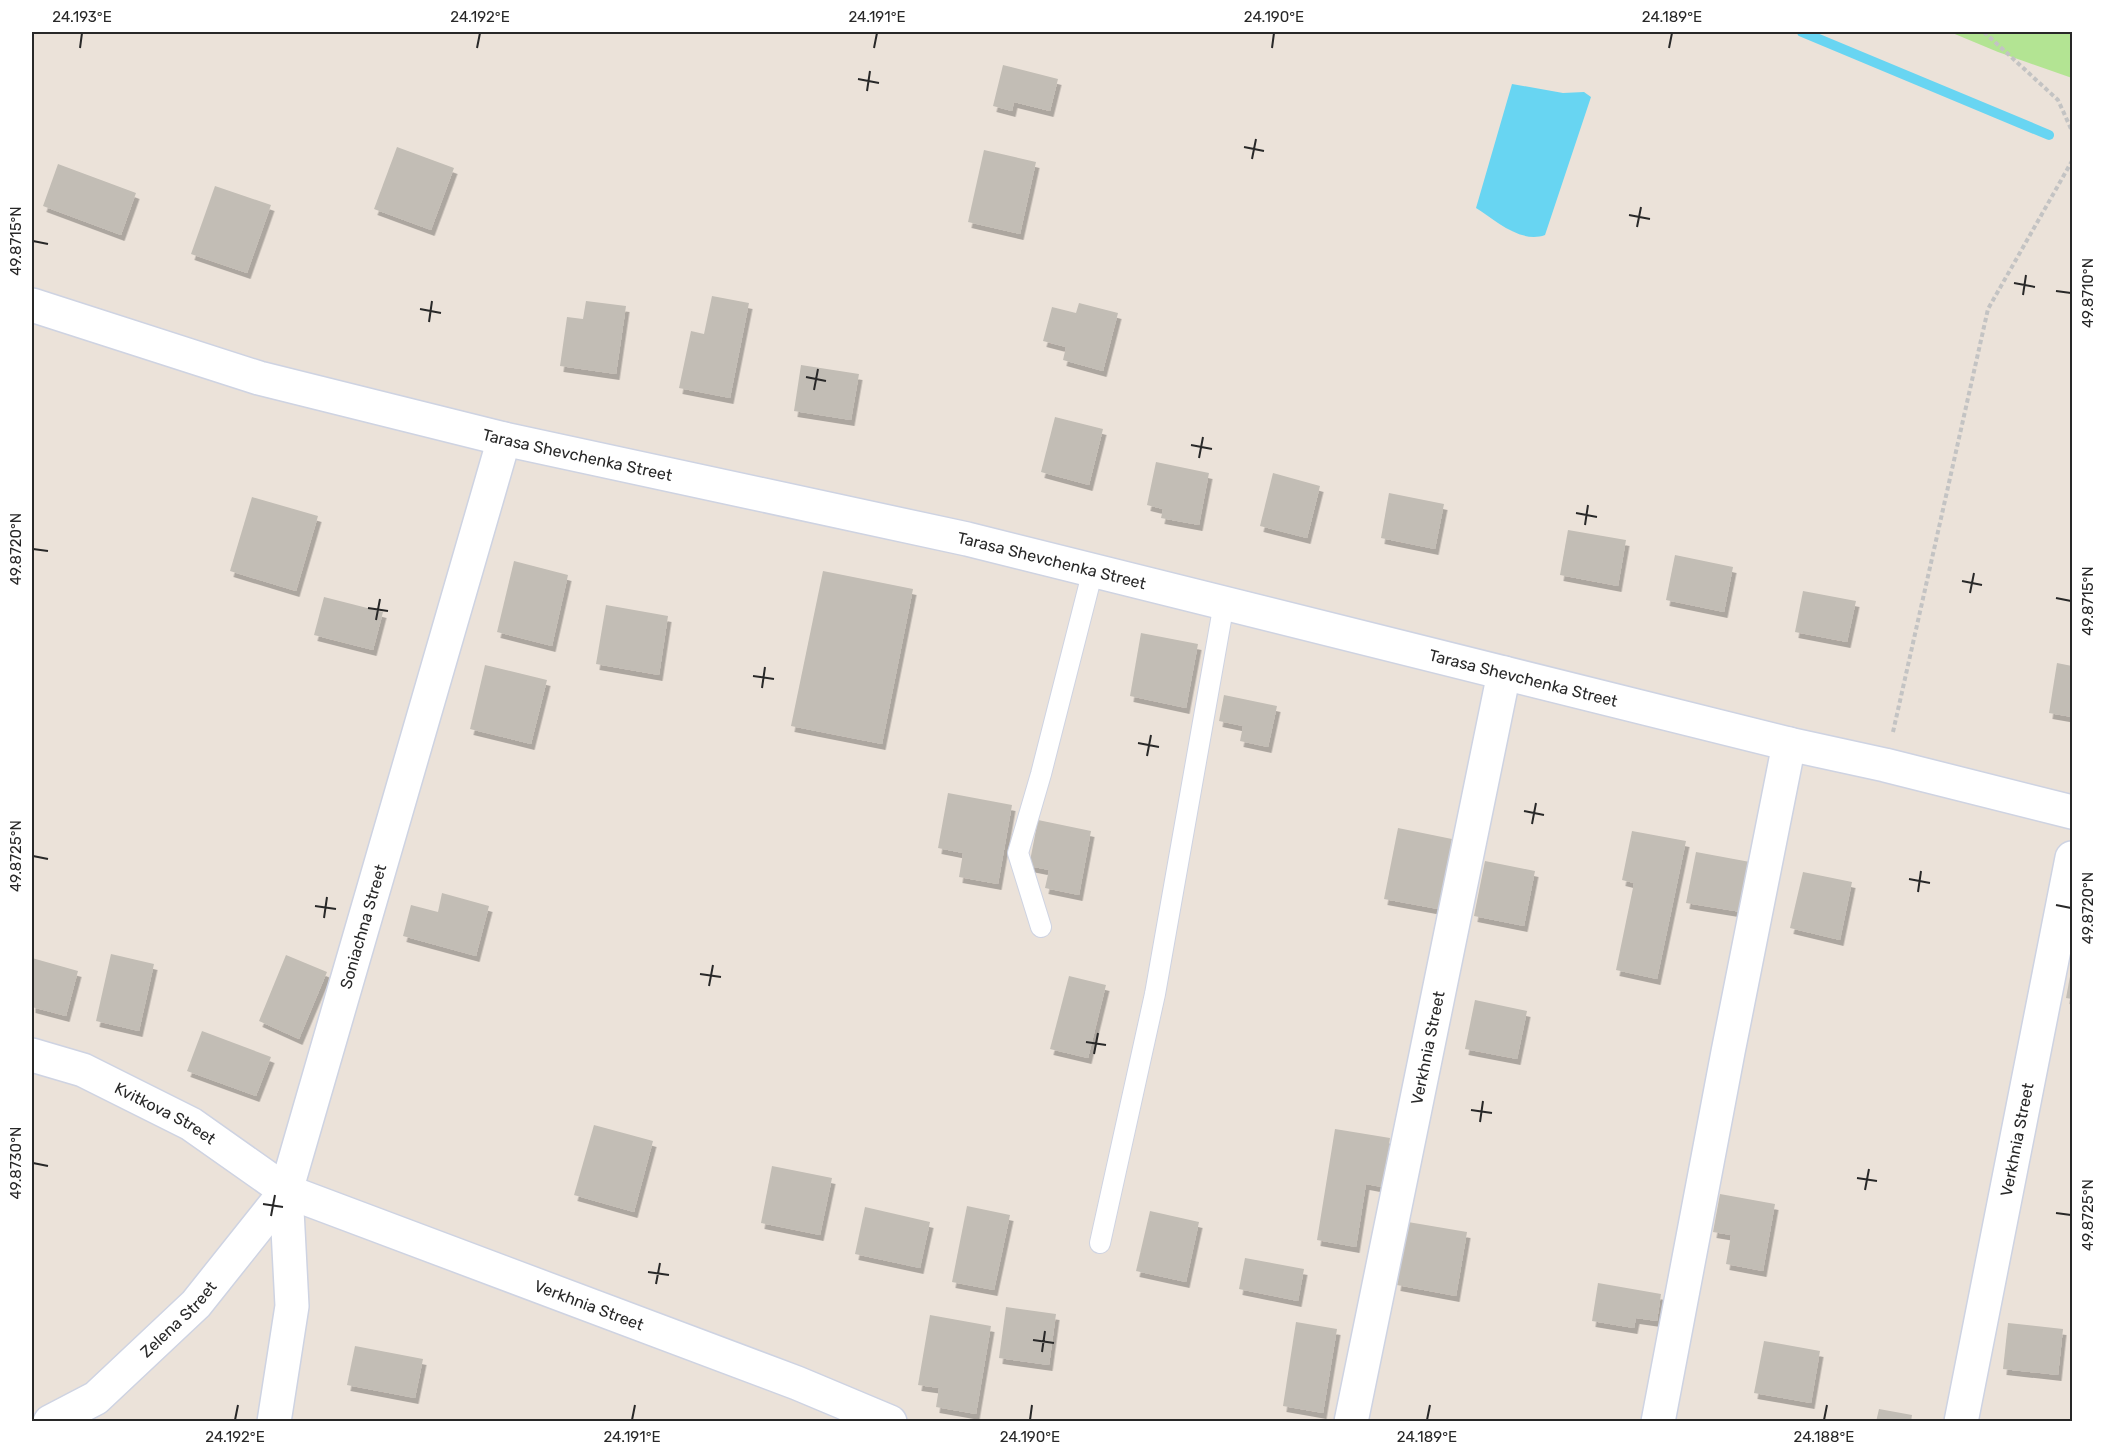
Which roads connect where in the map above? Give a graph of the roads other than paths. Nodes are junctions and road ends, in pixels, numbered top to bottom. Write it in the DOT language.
graph roads {
  1 [pos="32,305"];
  2 [pos="504,439"];
  3 [pos="1093,570"];
  4 [pos="1224,603"];
  5 [pos="1504,673"];
  6 [pos="1790,744"];
  7 [pos="2073,812"];
  8 [pos="2073,858"];
  9 [pos="1041,927"];
  10 [pos="32,1055"];
  11 [pos="286,1191"];
  12 [pos="1100,1243"];
  13 [pos="50,1422"];
  14 [pos="274,1422"];
  15 [pos="890,1422"];
  16 [pos="1351,1422"];
  17 [pos="1658,1422"];
  18 [pos="1961,1422"];
  1 -- 2 [label="street, Tarasa Shevchenka Street"];
  2 -- 3 [label="street, Tarasa Shevchenka Street"];
  2 -- 11 [label="street, Soniachna Street"];
  3 -- 4 [label="street, Tarasa Shevchenka Street"];
  3 -- 9 [label="lane"];
  4 -- 5 [label="street, Tarasa Shevchenka Street"];
  4 -- 12 [label="lane"];
  5 -- 6 [label="street, Tarasa Shevchenka Street"];
  5 -- 16 [label="street, Verkhnia Street"];
  6 -- 7 [label="street, Tarasa Shevchenka Street"];
  6 -- 17 [label="street"];
  8 -- 18 [label="street, Verkhnia Street"];
  10 -- 11 [label="street, Kvitkova Street"];
  11 -- 13 [label="street, Zelena Street"];
  11 -- 14 [label="street, Soniachna Street"];
  11 -- 15 [label="street, Verkhnia Street"];
}
